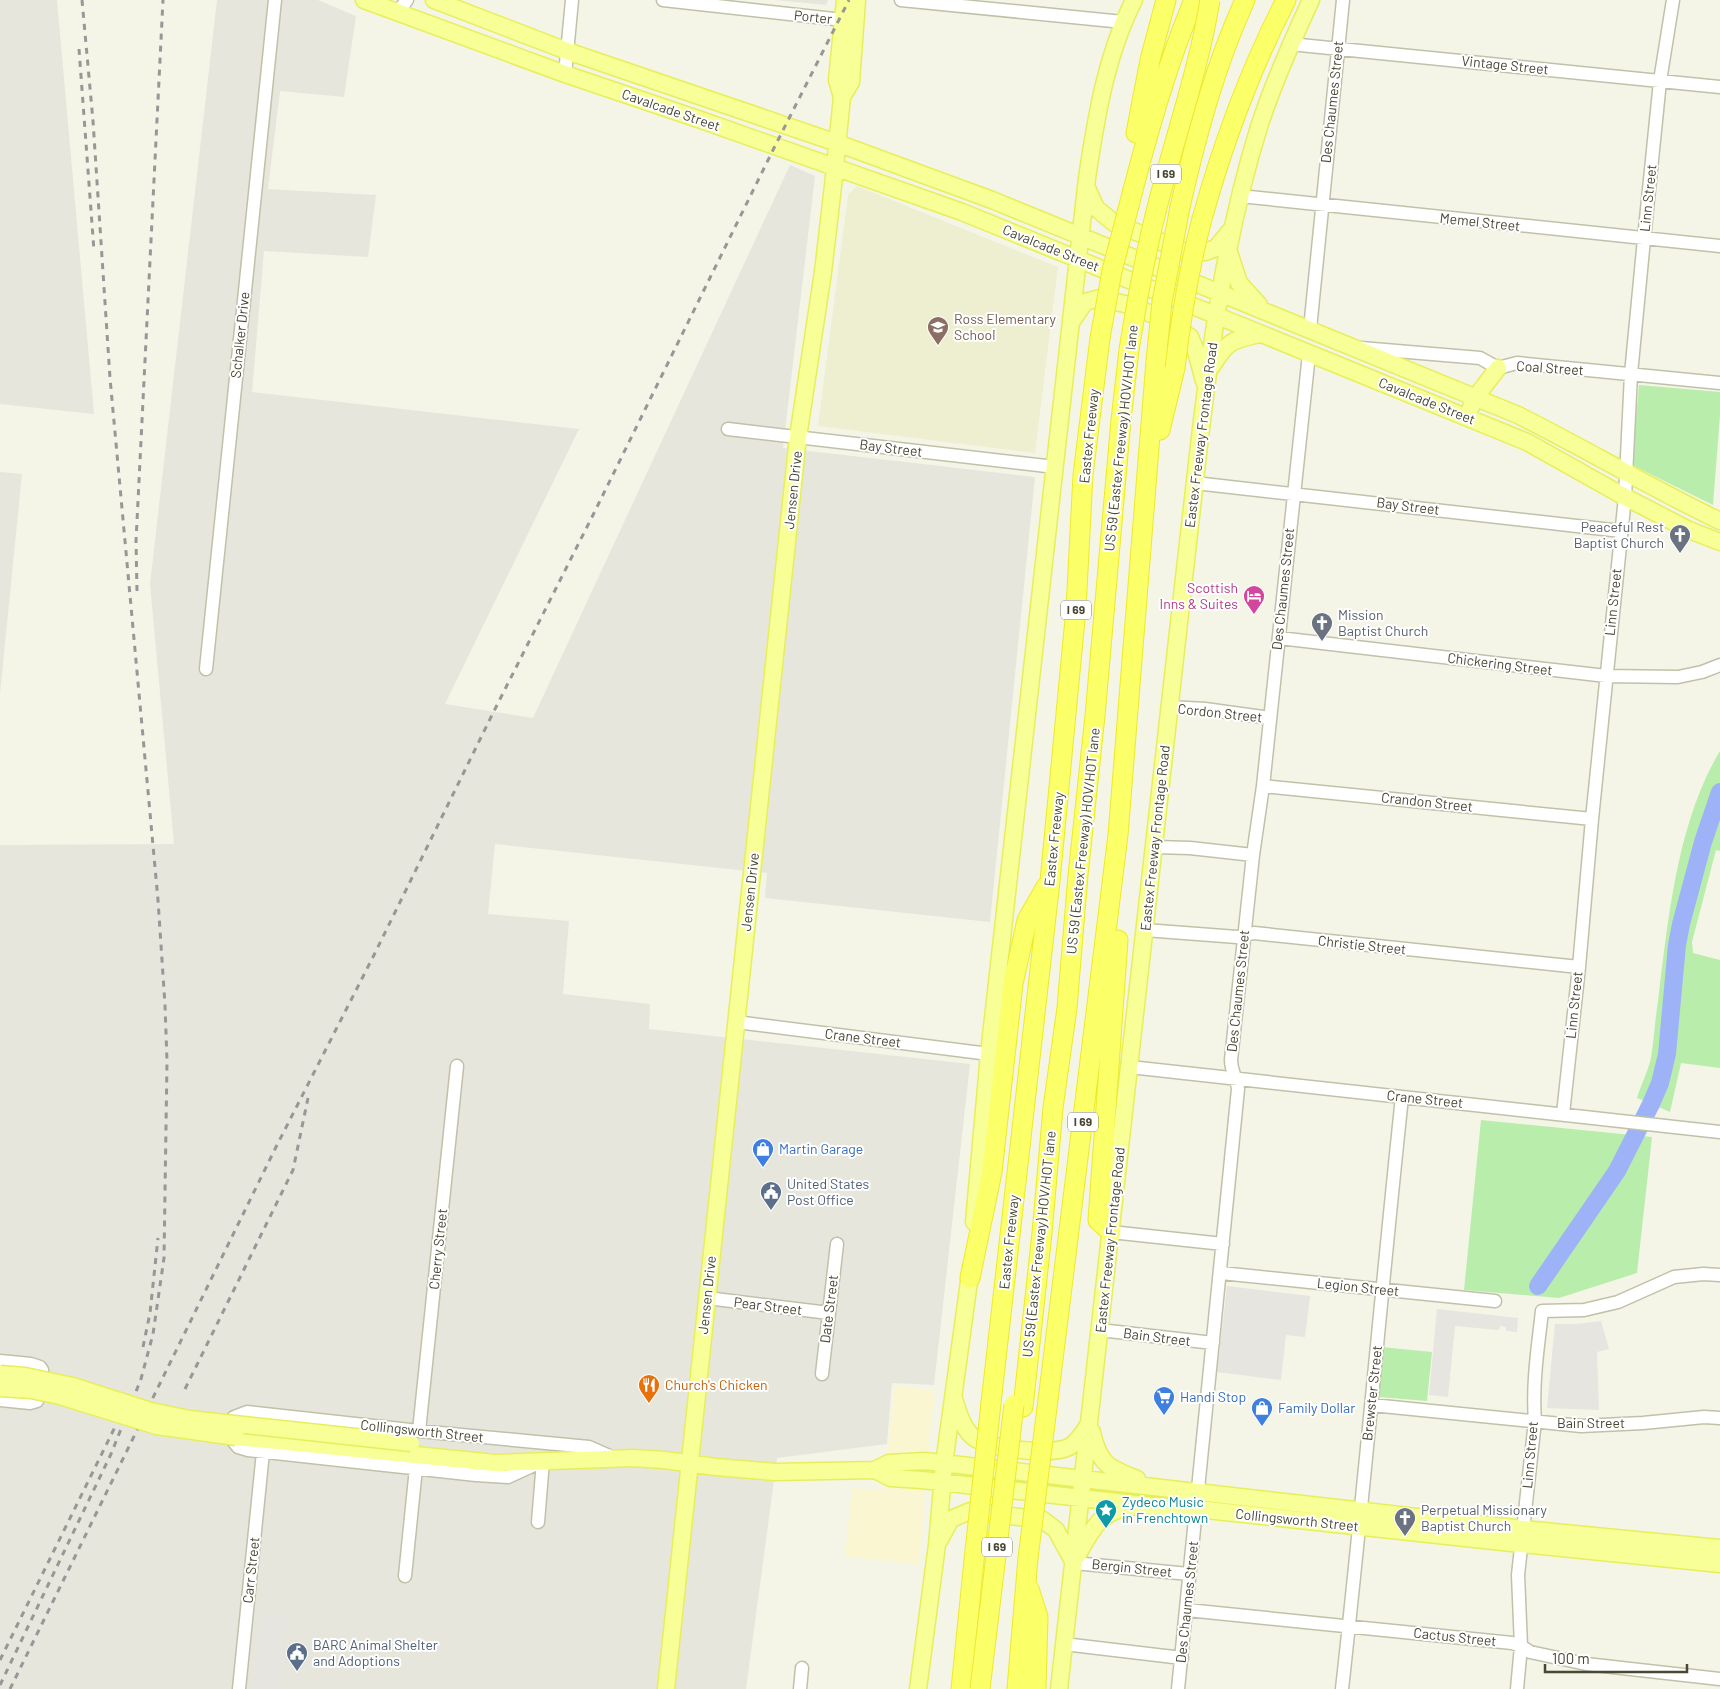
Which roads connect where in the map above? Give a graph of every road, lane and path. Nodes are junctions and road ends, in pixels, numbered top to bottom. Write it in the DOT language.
graph roads {
  1 [pos="275,0"];
  2 [pos="364,0"];
  3 [pos="434,0"];
  4 [pos="572,0"];
  5 [pos="663,0"];
  6 [pos="845,0"];
  7 [pos="857,0"];
  8 [pos="901,0"];
  9 [pos="1134,0"];
  10 [pos="1166,0"];
  11 [pos="1194,0"];
  12 [pos="1210,0"];
  13 [pos="1244,0"];
  14 [pos="1286,0"];
  15 [pos="1311,0"];
  16 [pos="1343,0"];
  17 [pos="1673,0"];
  18 [pos="402,6"];
  19 [pos="843,20"];
  20 [pos="1123,22"];
  21 [pos="1290,44"];
  22 [pos="1338,48"];
  23 [pos="567,51"];
  24 [pos="565,74"];
  25 [pos="1660,81"];
  26 [pos="1720,87"];
  27 [pos="842,97"];
  28 [pos="837,143"];
  29 [pos="835,167"];
  30 [pos="1086,186"];
  31 [pos="1130,188"];
  32 [pos="970,191"];
  33 [pos="1240,196"];
  34 [pos="1322,204"];
  35 [pos="962,212"];
  36 [pos="1232,227"];
  37 [pos="1081,236"];
  38 [pos="1644,239"];
  39 [pos="1720,246"];
  40 [pos="1228,247"];
  41 [pos="1078,259"];
  42 [pos="1219,292"];
  43 [pos="1264,311"];
  44 [pos="1216,316"];
  45 [pos="1071,322"];
  46 [pos="1310,329"];
  47 [pos="1260,334"];
  48 [pos="1354,347"];
  49 [pos="1309,354"];
  50 [pos="1498,368"];
  51 [pos="1631,374"];
  52 [pos="1207,380"];
  53 [pos="1720,383"];
  54 [pos="1475,398"];
  55 [pos="1467,417"];
  56 [pos="728,429"];
  57 [pos="798,437"];
  58 [pos="1055,467"];
  59 [pos="1626,473"];
  60 [pos="1195,483"];
  61 [pos="1146,487"];
  62 [pos="1293,493"];
  63 [pos="1624,497"];
  64 [pos="1720,523"];
  65 [pos="1621,531"];
  66 [pos="1717,541"];
  67 [pos="1279,638"];
  68 [pos="1720,665"];
  69 [pos="206,669"];
  70 [pos="1606,676"];
  71 [pos="1170,707"];
  72 [pos="1270,718"];
  73 [pos="1263,786"];
  74 [pos="1592,819"];
  75 [pos="1154,847"];
  76 [pos="1253,855"];
  77 [pos="1050,882"];
  78 [pos="1112,892"];
  79 [pos="1145,930"];
  80 [pos="1244,935"];
  81 [pos="1578,968"];
  82 [pos="736,1022"];
  83 [pos="989,1054"];
  84 [pos="457,1066"];
  85 [pos="1130,1067"];
  86 [pos="1236,1078"];
  87 [pos="1402,1097"];
  88 [pos="1563,1114"];
  89 [pos="1720,1132"];
  90 [pos="1111,1232"];
  91 [pos="837,1244"];
  92 [pos="1223,1244"];
  93 [pos="1221,1273"];
  94 [pos="1720,1275"];
  95 [pos="970,1278"];
  96 [pos="1382,1290"];
  97 [pos="707,1298"];
  98 [pos="1495,1301"];
  99 [pos="829,1313"];
  100 [pos="1100,1330"];
  101 [pos="1214,1343"];
  102 [pos="0,1361"];
  103 [pos="0,1374"];
  104 [pos="822,1374"];
  105 [pos="0,1388"];
  106 [pos="953,1396"];
  107 [pos="0,1400"];
  108 [pos="1372,1405"];
  109 [pos="1019,1406"];
  110 [pos="1720,1418"];
  111 [pos="1535,1421"];
  112 [pos="1090,1422"];
  113 [pos="414,1449"];
  114 [pos="263,1452"];
  115 [pos="617,1458"];
  116 [pos="543,1461"];
  117 [pos="689,1464"];
  118 [pos="944,1464"];
  119 [pos="875,1470"];
  120 [pos="1084,1479"];
  121 [pos="942,1482"];
  122 [pos="1164,1488"];
  123 [pos="1199,1492"];
  124 [pos="1081,1498"];
  125 [pos="1152,1506"];
  126 [pos="1197,1509"];
  127 [pos="1359,1519"];
  128 [pos="538,1522"];
  129 [pos="1522,1537"];
  130 [pos="936,1545"];
  131 [pos="1720,1548"];
  132 [pos="1074,1563"];
  133 [pos="1720,1564"];
  134 [pos="1189,1574"];
  135 [pos="405,1576"];
  136 [pos="1026,1580"];
  137 [pos="1186,1610"];
  138 [pos="1349,1626"];
  139 [pos="1064,1644"];
  140 [pos="1521,1646"];
  141 [pos="1182,1658"];
  142 [pos="802,1668"];
  143 [pos="1720,1679"];
  144 [pos="239,1689"];
  145 [pos="666,1689"];
  146 [pos="800,1689"];
  147 [pos="918,1689"];
  148 [pos="961,1689"];
  149 [pos="980,1689"];
  150 [pos="989,1689"];
  151 [pos="1017,1689"];
  152 [pos="1036,1689"];
  153 [pos="1059,1689"];
  154 [pos="1178,1689"];
  155 [pos="1342,1689"];
  156 [pos="1517,1689"];
  1 -- 69 [label="street, Schalker Drive"];
  2 -- 18 [label="main road, Cavalcade Street"];
  3 -- 23 [label="main road, Cavalcade Street"];
  4 -- 23 [label="street"];
  5 -- 19 [label="street, Porter"];
  6 -- 19 [label="main road, Jensen Drive"];
  7 -- 27 [label="main road, Jensen Drive"];
  8 -- 20 [label="street"];
  9 -- 20 [label="main road"];
  10 -- 31 [label="highway"];
  11 -- 31 [label="highway, Eastex Freeway / I 69"];
  12 -- 109 [label="highway, US 59 (Eastex Freeway) HOV/HOT lane / I 69, bridge"];
  13 -- 61 [label="highway, I 69, bridge"];
  14 -- 61 [label="highway, bridge"];
  15 -- 21 [label="main road, Eastex Freeway Frontage Road"];
  16 -- 22 [label="street, Des Chaumes Street"];
  17 -- 25 [label="street, Linn Street"];
  18 -- 24 [label="main road, Cavalcade Street"];
  19 -- 27 [label="main road, Jensen Drive"];
  20 -- 30 [label="main road"];
  21 -- 22 [label="street, Vintage Street"];
  21 -- 33 [label="main road, Eastex Freeway Frontage Road"];
  22 -- 25 [label="street, Vintage Street"];
  22 -- 34 [label="street, Des Chaumes Street"];
  23 -- 24 [label="street"];
  23 -- 28 [label="main road, Cavalcade Street"];
  24 -- 29 [label="main road, Cavalcade Street"];
  25 -- 26 [label="street, Vintage Street"];
  25 -- 38 [label="street, Linn Street"];
  27 -- 28 [label="main road, Jensen Drive"];
  28 -- 29 [label="main road, Jensen Drive"];
  28 -- 32 [label="main road, Cavalcade Street"];
  29 -- 35 [label="main road, Cavalcade Street"];
  29 -- 57 [label="main road, Jensen Drive"];
  30 -- 36 [label="main road"];
  30 -- 37 [label="main road"];
  31 -- 77 [label="highway, Eastex Freeway / I 69, bridge"];
  32 -- 35 [label="main road"];
  32 -- 37 [label="main road, Cavalcade Street"];
  33 -- 34 [label="street, Memel Street"];
  33 -- 36 [label="main road, Eastex Freeway Frontage Road"];
  34 -- 38 [label="street, Memel Street"];
  34 -- 46 [label="street, Des Chaumes Street"];
  35 -- 41 [label="main road, Cavalcade Street"];
  36 -- 40 [label="main road, Eastex Freeway Frontage Road"];
  37 -- 41 [label="main road"];
  37 -- 42 [label="main road, Cavalcade Street"];
  38 -- 39 [label="street, Memel Street"];
  38 -- 51 [label="street, Linn Street"];
  40 -- 42 [label="main road, Eastex Freeway Frontage Road"];
  40 -- 43 [label="main road"];
  41 -- 44 [label="main road, Cavalcade Street"];
  41 -- 45 [label="main road"];
  42 -- 43 [label="main road, Cavalcade Street"];
  42 -- 44 [label="main road, Eastex Freeway Frontage Road"];
  43 -- 46 [label="main road, Cavalcade Street"];
  44 -- 47 [label="main road, Cavalcade Street"];
  44 -- 52 [label="main road, Eastex Freeway Frontage Road"];
  45 -- 52 [label="main road"];
  45 -- 58 [label="main road"];
  46 -- 48 [label="main road, Cavalcade Street"];
  47 -- 49 [label="main road, Cavalcade Street"];
  47 -- 52 [label="main road"];
  48 -- 50 [label="street, Coal Street"];
  48 -- 54 [label="main road, Cavalcade Street"];
  49 -- 55 [label="main road, Cavalcade Street"];
  49 -- 62 [label="street, Des Chaumes Street"];
  50 -- 51 [label="street, Coal Street"];
  50 -- 54 [label="main road"];
  51 -- 53 [label="street, Coal Street"];
  51 -- 59 [label="street, Linn Street"];
  52 -- 60 [label="main road, Eastex Freeway Frontage Road"];
  54 -- 55 [label="main road"];
  54 -- 59 [label="main road, Cavalcade Street"];
  55 -- 63 [label="main road, Cavalcade Street"];
  56 -- 57 [label="street, Bay Street"];
  57 -- 58 [label="street, Bay Street"];
  57 -- 82 [label="main road, Jensen Drive"];
  58 -- 83 [label="main road"];
  59 -- 63 [label="street, Linn Street"];
  59 -- 64 [label="main road, Cavalcade Street"];
  60 -- 62 [label="street, Bay Street"];
  60 -- 71 [label="main road, Eastex Freeway Frontage Road"];
  61 -- 78 [label="highway, I 69"];
  62 -- 65 [label="street, Bay Street"];
  62 -- 67 [label="street, Des Chaumes Street"];
  63 -- 65 [label="street, Linn Street"];
  63 -- 66 [label="main road, Cavalcade Street"];
  64 -- 66 [label="main road"];
  65 -- 70 [label="street, Linn Street"];
  67 -- 70 [label="street, Chickering Street"];
  67 -- 72 [label="street, Des Chaumes Street"];
  68 -- 70 [label="street, Chickering Street"];
  70 -- 74 [label="street, Linn Street"];
  71 -- 72 [label="street, Cordon Street"];
  71 -- 75 [label="main road, Eastex Freeway Frontage Road"];
  72 -- 73 [label="street, Des Chaumes Street"];
  73 -- 74 [label="street, Crandon Street"];
  73 -- 76 [label="street, Des Chaumes Street"];
  74 -- 81 [label="street, Linn Street"];
  75 -- 76 [label="street"];
  75 -- 79 [label="main road, Eastex Freeway Frontage Road"];
  76 -- 80 [label="street, Des Chaumes Street"];
  77 -- 95 [label="highway"];
  77 -- 148 [label="highway, Eastex Freeway / I 69, bridge"];
  78 -- 90 [label="highway"];
  78 -- 136 [label="highway, I 69, bridge"];
  79 -- 80 [label="street, Christie Street"];
  79 -- 85 [label="main road, Eastex Freeway Frontage Road"];
  80 -- 81 [label="street, Christie Street"];
  80 -- 86 [label="street, Des Chaumes Street"];
  81 -- 88 [label="street, Linn Street"];
  82 -- 83 [label="street, Crane Street"];
  82 -- 97 [label="main road, Jensen Drive"];
  83 -- 95 [label="main road"];
  84 -- 113 [label="street, Cherry Street"];
  85 -- 86 [label="street, Crane Street"];
  85 -- 90 [label="main road, Eastex Freeway Frontage Road"];
  86 -- 87 [label="street, Crane Street"];
  86 -- 92 [label="street, Des Chaumes Street"];
  87 -- 88 [label="street, Crane Street"];
  87 -- 96 [label="street, Brewster Street"];
  88 -- 89 [label="street, Crane Street"];
  90 -- 92 [label="street"];
  90 -- 100 [label="main road, Eastex Freeway Frontage Road"];
  91 -- 99 [label="street, Date Street"];
  92 -- 93 [label="street, Des Chaumes Street"];
  93 -- 96 [label="street, Legion Street"];
  93 -- 101 [label="street, Des Chaumes Street"];
  94 -- 111 [label="street, Linn Street"];
  95 -- 106 [label="main road"];
  96 -- 98 [label="street, Legion Street"];
  96 -- 108 [label="street, Brewster Street"];
  97 -- 99 [label="street, Pear Street"];
  97 -- 117 [label="main road, Jensen Drive"];
  99 -- 104 [label="street, Date Street"];
  100 -- 101 [label="street, Bain Street"];
  100 -- 112 [label="main road, Eastex Freeway Frontage Road"];
  101 -- 123 [label="street, Des Chaumes Street"];
  102 -- 107 [label="street"];
  103 -- 113 [label="main road, Collingsworth Street, bridge"];
  105 -- 113 [label="main road, Collingsworth Street, bridge"];
  106 -- 112 [label="main road"];
  106 -- 118 [label="main road"];
  108 -- 111 [label="street, Bain Street"];
  108 -- 127 [label="street, Brewster Street"];
  109 -- 149 [label="highway, I 69, bridge"];
  109 -- 150 [label="highway, US 59 (Eastex Freeway) HOV/HOT lane / I 69"];
  110 -- 111 [label="street, Bain Street"];
  111 -- 129 [label="street, Linn Street"];
  112 -- 120 [label="main road, Eastex Freeway Frontage Road"];
  112 -- 122 [label="main road"];
  113 -- 114 [label="street, Collingsworth Street"];
  113 -- 114 [label="street, Collingsworth Street"];
  113 -- 115 [label="street, Collingsworth Street"];
  113 -- 116 [label="main road, Collingsworth Street"];
  113 -- 116 [label="street, Collingsworth Street"];
  113 -- 135 [label="street, Cherry Street"];
  114 -- 144 [label="street, Carr Street"];
  115 -- 116 [label="main road, Collingsworth Street"];
  115 -- 117 [label="main road, Collingsworth Street"];
  116 -- 128 [label="street"];
  117 -- 119 [label="main road, Collingsworth Street"];
  117 -- 145 [label="main road, Jensen Drive"];
  118 -- 119 [label="main road, Collingsworth Street"];
  118 -- 120 [label="main road, Collingsworth Street"];
  118 -- 121 [label="main road"];
  119 -- 121 [label="main road, Collingsworth Street"];
  120 -- 122 [label="main road, Collingsworth Street"];
  120 -- 124 [label="main road, Eastex Freeway Frontage Road"];
  121 -- 124 [label="main road, Collingsworth Street"];
  121 -- 130 [label="main road"];
  122 -- 123 [label="main road, Collingsworth Street"];
  123 -- 126 [label="street, Des Chaumes Street"];
  123 -- 127 [label="main road, Collingsworth Street"];
  124 -- 125 [label="main road, Collingsworth Street"];
  124 -- 132 [label="main road, Eastex Freeway Frontage Road"];
  125 -- 126 [label="main road, Collingsworth Street"];
  125 -- 132 [label="main road"];
  126 -- 127 [label="main road, Collingsworth Street"];
  126 -- 134 [label="street, Des Chaumes Street"];
  127 -- 129 [label="main road, Collingsworth Street"];
  127 -- 138 [label="street, Brewster Street"];
  129 -- 131 [label="main road, Collingsworth Street"];
  129 -- 133 [label="main road, Collingsworth Street"];
  129 -- 140 [label="street, Linn Street"];
  130 -- 132 [label="main road"];
  130 -- 147 [label="main road"];
  132 -- 134 [label="street, Bergin Street"];
  132 -- 139 [label="main road, Eastex Freeway Frontage Road"];
  134 -- 137 [label="street, Des Chaumes Street"];
  136 -- 151 [label="highway, I 69"];
  136 -- 152 [label="highway"];
  137 -- 138 [label="street, Cactus Street"];
  137 -- 141 [label="street, Des Chaumes Street"];
  138 -- 140 [label="street, Cactus Street"];
  138 -- 155 [label="street, Brewster Street"];
  139 -- 141 [label="street"];
  139 -- 153 [label="main road, Eastex Freeway Frontage Road"];
  140 -- 143 [label="street, Cactus Street"];
  140 -- 156 [label="street, Linn Street"];
  141 -- 154 [label="street, Des Chaumes Street"];
  142 -- 146 [label="street"];
}
